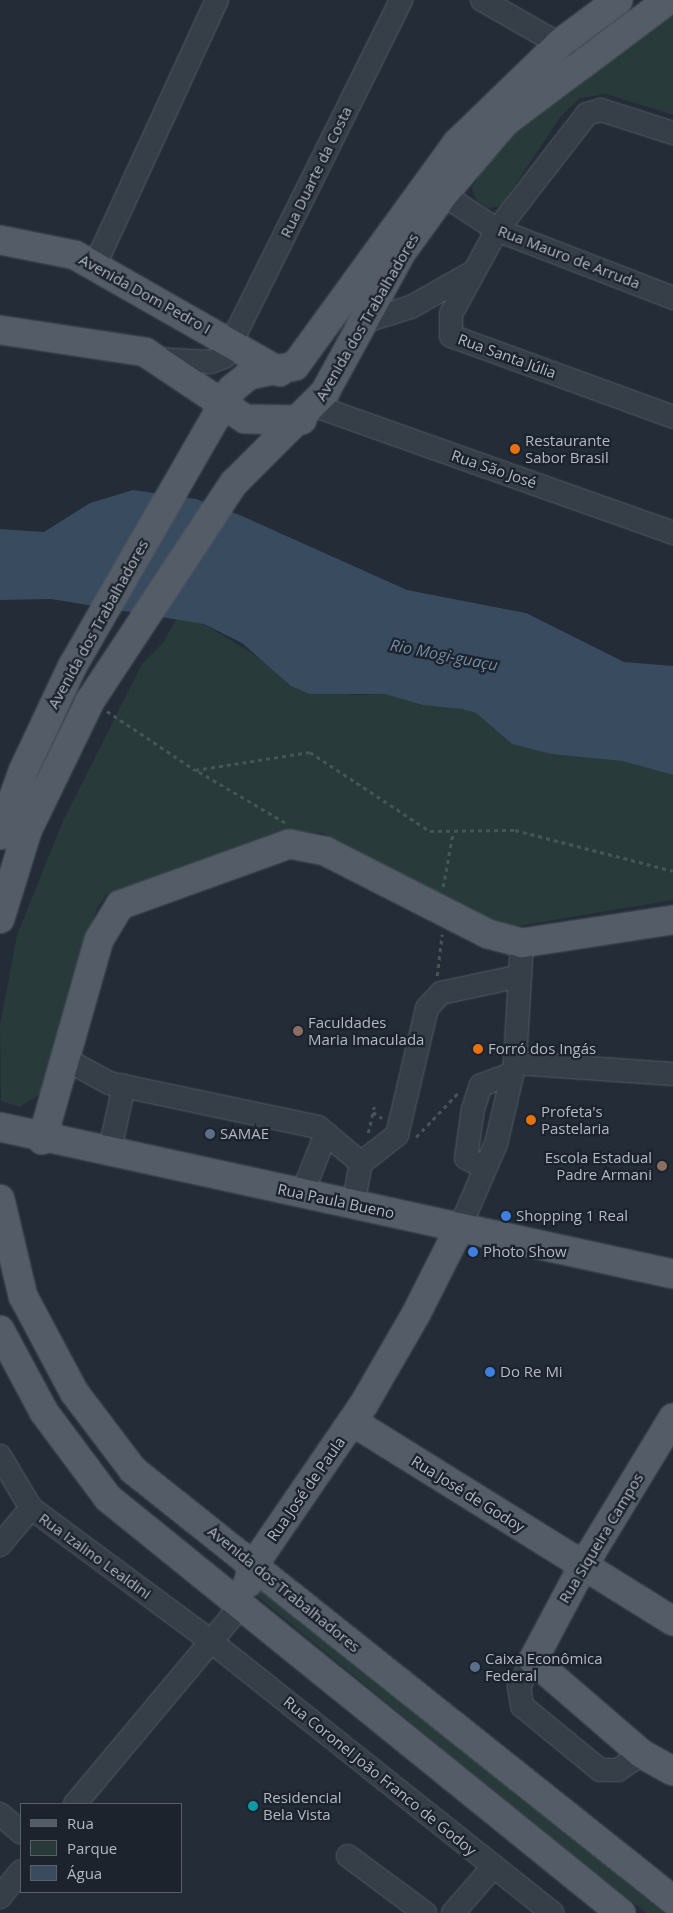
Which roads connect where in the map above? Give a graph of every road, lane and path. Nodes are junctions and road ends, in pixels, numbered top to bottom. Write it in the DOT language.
graph roads {
  1 [pos="217,0"];
  2 [pos="401,0"];
  3 [pos="482,0"];
  4 [pos="618,0"];
  5 [pos="668,0"];
  6 [pos="559,44"];
  7 [pos="673,133"];
  8 [pos="435,189"];
  9 [pos="497,230"];
  10 [pos="0,240"];
  11 [pos="95,265"];
  12 [pos="474,272"];
  13 [pos="673,298"];
  14 [pos="366,320"];
  15 [pos="0,330"];
  16 [pos="231,343"];
  17 [pos="155,359"];
  18 [pos="280,372"];
  19 [pos="223,406"];
  20 [pos="308,413"];
  21 [pos="673,417"];
  22 [pos="673,533"];
  23 [pos="116,716"];
  24 [pos="195,770"];
  25 [pos="288,825"];
  26 [pos="454,832"];
  27 [pos="0,835"];
  28 [pos="673,871"];
  29 [pos="448,913"];
  30 [pos="0,919"];
  31 [pos="673,920"];
  32 [pos="522,943"];
  33 [pos="520,976"];
  34 [pos="435,1000"];
  35 [pos="65,1059"];
  36 [pos="514,1068"];
  37 [pos="673,1074"];
  38 [pos="481,1085"];
  39 [pos="124,1086"];
  40 [pos="374,1107"];
  41 [pos="0,1127"];
  42 [pos="397,1133"];
  43 [pos="326,1134"];
  44 [pos="42,1140"];
  45 [pos="109,1154"];
  46 [pos="367,1158"];
  47 [pos="486,1168"];
  48 [pos="302,1194"];
  49 [pos="0,1199"];
  50 [pos="353,1204"];
  51 [pos="460,1227"];
  52 [pos="673,1274"];
  53 [pos="0,1330"];
  54 [pos="673,1418"];
  55 [pos="353,1422"];
  56 [pos="0,1456"];
  57 [pos="31,1508"];
  58 [pos="0,1545"];
  59 [pos="253,1566"];
  60 [pos="583,1566"];
  61 [pos="242,1604"];
  62 [pos="673,1621"];
  63 [pos="208,1639"];
  64 [pos="533,1660"];
  65 [pos="642,1754"];
  66 [pos="673,1771"];
  67 [pos="76,1803"];
  68 [pos="0,1814"];
  69 [pos="20,1831"];
  70 [pos="348,1856"];
  71 [pos="494,1866"];
  72 [pos="20,1872"];
  73 [pos="0,1897"];
  74 [pos="673,1900"];
  75 [pos="425,1913"];
  76 [pos="454,1913"];
  77 [pos="552,1913"];
  78 [pos="620,1913"];
  1 -- 11 [label="street"];
  2 -- 16 [label="street, Rua Duarte da Costa"];
  3 -- 6 [label="street"];
  4 -- 6 [label="main road, Avenida dos Trabalhadores"];
  5 -- 8 [label="main road, Avenida dos Trabalhadores"];
  6 -- 8 [label="main road, Avenida dos Trabalhadores"];
  7 -- 9 [label="street, Rua Santa Júlia"];
  8 -- 9 [label="street, Rua Mauro de Arruda"];
  8 -- 14 [label="main road, Avenida dos Trabalhadores"];
  8 -- 18 [label="main road, Avenida dos Trabalhadores"];
  9 -- 12 [label="street, Rua Santa Júlia"];
  9 -- 13 [label="street, Rua Mauro de Arruda"];
  10 -- 11 [label="main road, Avenida Dom Pedro I"];
  11 -- 16 [label="main road, Avenida Dom Pedro I"];
  12 -- 14 [label="street"];
  12 -- 21 [label="street, Rua Santa Júlia"];
  14 -- 20 [label="main road, Avenida dos Trabalhadores"];
  15 -- 17 [label="main road"];
  16 -- 17 [label="street, Rua Duarte da Costa"];
  16 -- 18 [label="main road, Avenida Dom Pedro I"];
  17 -- 19 [label="main road"];
  18 -- 19 [label="main road, Avenida dos Trabalhadores"];
  19 -- 20 [label="main road"];
  19 -- 27 [label="main road, Avenida dos Trabalhadores"];
  20 -- 22 [label="street, Rua São José"];
  20 -- 30 [label="main road, Avenida dos Trabalhadores"];
  23 -- 24 [label="path"];
  24 -- 25 [label="path"];
  24 -- 26 [label="path"];
  26 -- 28 [label="path"];
  26 -- 29 [label="path"];
  29 -- 32 [label="main road"];
  29 -- 34 [label="path"];
  29 -- 35 [label="main road"];
  31 -- 32 [label="main road"];
  32 -- 33 [label="street"];
  33 -- 34 [label="street"];
  33 -- 36 [label="street"];
  34 -- 42 [label="street"];
  35 -- 39 [label="street"];
  35 -- 44 [label="main road"];
  36 -- 37 [label="street"];
  36 -- 38 [label="street"];
  36 -- 47 [label="street"];
  38 -- 42 [label="path"];
  38 -- 47 [label="street"];
  39 -- 43 [label="street"];
  39 -- 45 [label="street"];
  40 -- 46 [label="path"];
  41 -- 44 [label="main road, Rua Paula Bueno"];
  42 -- 46 [label="street"];
  43 -- 46 [label="street"];
  43 -- 48 [label="street"];
  44 -- 45 [label="main road, Rua Paula Bueno"];
  45 -- 48 [label="main road, Rua Paula Bueno"];
  46 -- 50 [label="street"];
  47 -- 51 [label="street"];
  48 -- 50 [label="main road, Rua Paula Bueno"];
  49 -- 59 [label="main road, Avenida dos Trabalhadores"];
  50 -- 51 [label="main road, Rua Paula Bueno"];
  51 -- 52 [label="main road, Rua Paula Bueno"];
  51 -- 55 [label="main road, Rua José de Paula"];
  53 -- 61 [label="main road"];
  54 -- 60 [label="main road, Rua Siqueira Campos"];
  55 -- 59 [label="main road, Rua José de Paula"];
  55 -- 60 [label="main road, Rua José de Godoy"];
  56 -- 57 [label="street, Rua Izalino Lealdini"];
  57 -- 58 [label="street"];
  57 -- 63 [label="street, Rua Izalino Lealdini"];
  59 -- 61 [label="main road, Rua José de Paula"];
  59 -- 74 [label="main road, Avenida dos Trabalhadores"];
  60 -- 62 [label="main road, Rua José de Godoy"];
  60 -- 64 [label="main road, Rua Siqueira Campos"];
  61 -- 63 [label="street, Rua José de Paula"];
  61 -- 78 [label="main road"];
  63 -- 67 [label="street, Rua José de Paula"];
  63 -- 71 [label="street, Rua Coronel João Franco de Godoy"];
  64 -- 65 [label="main road"];
  64 -- 65 [label="street"];
  65 -- 66 [label="main road"];
  68 -- 69 [label="street"];
  70 -- 75 [label="street"];
  71 -- 76 [label="street"];
  71 -- 77 [label="street, Rua Coronel João Franco de Godoy"];
  72 -- 73 [label="street"];
}
